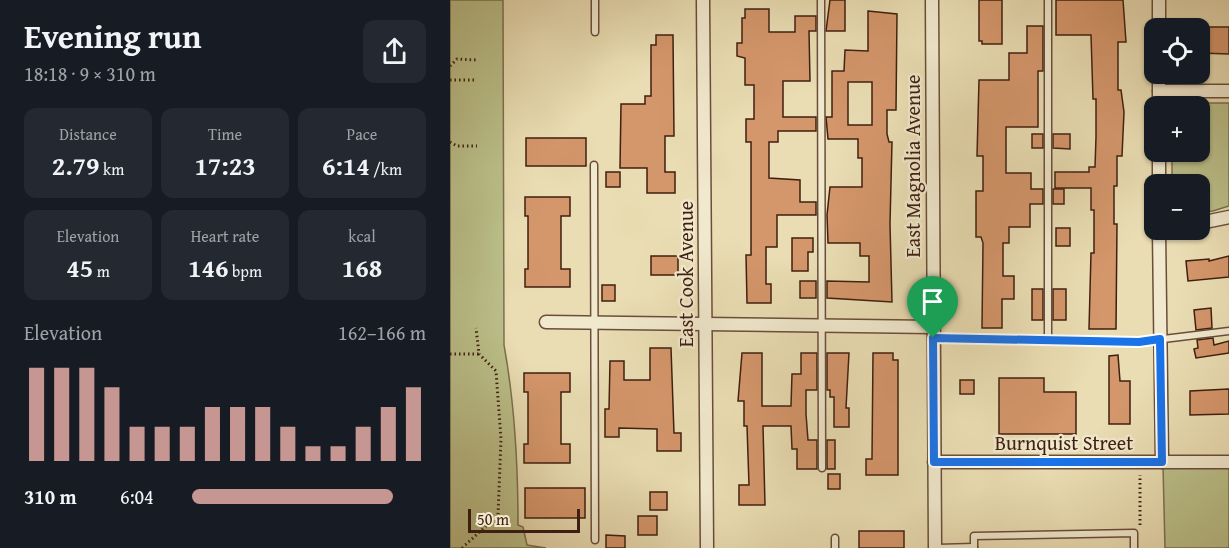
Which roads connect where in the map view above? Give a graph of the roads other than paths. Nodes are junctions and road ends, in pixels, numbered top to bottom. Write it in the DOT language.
graph roads {
  1 [pos="595,0"];
  2 [pos="703,0"];
  3 [pos="821,0"];
  4 [pos="932,0"];
  5 [pos="1048,0"];
  6 [pos="1159,0"];
  7 [pos="1159,18"];
  8 [pos="595,32"];
  9 [pos="1159,84"];
  10 [pos="1159,91"];
  11 [pos="1229,91"];
  12 [pos="1159,96"];
  13 [pos="594,165"];
  14 [pos="1229,217"];
  15 [pos="1210,221"];
  16 [pos="1159,240"];
  17 [pos="546,322"];
  18 [pos="595,324"];
  19 [pos="705,325"];
  20 [pos="822,326"];
  21 [pos="1229,331"];
  22 [pos="933,333"];
  23 [pos="1160,339"];
  24 [pos="1048,340"];
  25 [pos="934,462"];
  26 [pos="1162,462"];
  27 [pos="1229,462"];
  28 [pos="822,468"];
  29 [pos="835,538"];
  30 [pos="595,540"];
  31 [pos="974,547"];
  32 [pos="707,548"];
  33 [pos="835,548"];
  34 [pos="936,548"];
  35 [pos="1134,548"];
  1 -- 8 [label="lane"];
  2 -- 19 [label="street, East Cook Avenue"];
  3 -- 20 [label="lane"];
  4 -- 22 [label="street, East Magnolia Avenue"];
  5 -- 24 [label="lane"];
  6 -- 7 [label="street"];
  9 -- 10 [label="street"];
  10 -- 11 [label="street"];
  10 -- 12 [label="street"];
  13 -- 18 [label="lane"];
  14 -- 15 [label="street"];
  16 -- 23 [label="street"];
  17 -- 18 [label="street"];
  18 -- 19 [label="street"];
  18 -- 30 [label="lane"];
  19 -- 20 [label="street"];
  19 -- 32 [label="street, East Cook Avenue"];
  20 -- 22 [label="street"];
  20 -- 28 [label="lane"];
  21 -- 23 [label="lane"];
  22 -- 24 [label="lane"];
  22 -- 25 [label="street, East Magnolia Avenue"];
  23 -- 24 [label="lane"];
  23 -- 26 [label="street"];
  25 -- 26 [label="street, Burnquist Street"];
  25 -- 34 [label="street, East Magnolia Avenue"];
  26 -- 27 [label="street, Burnquist Street"];
  29 -- 33 [label="lane"];
  31 -- 34 [label="lane"];
  31 -- 35 [label="lane"];
}
